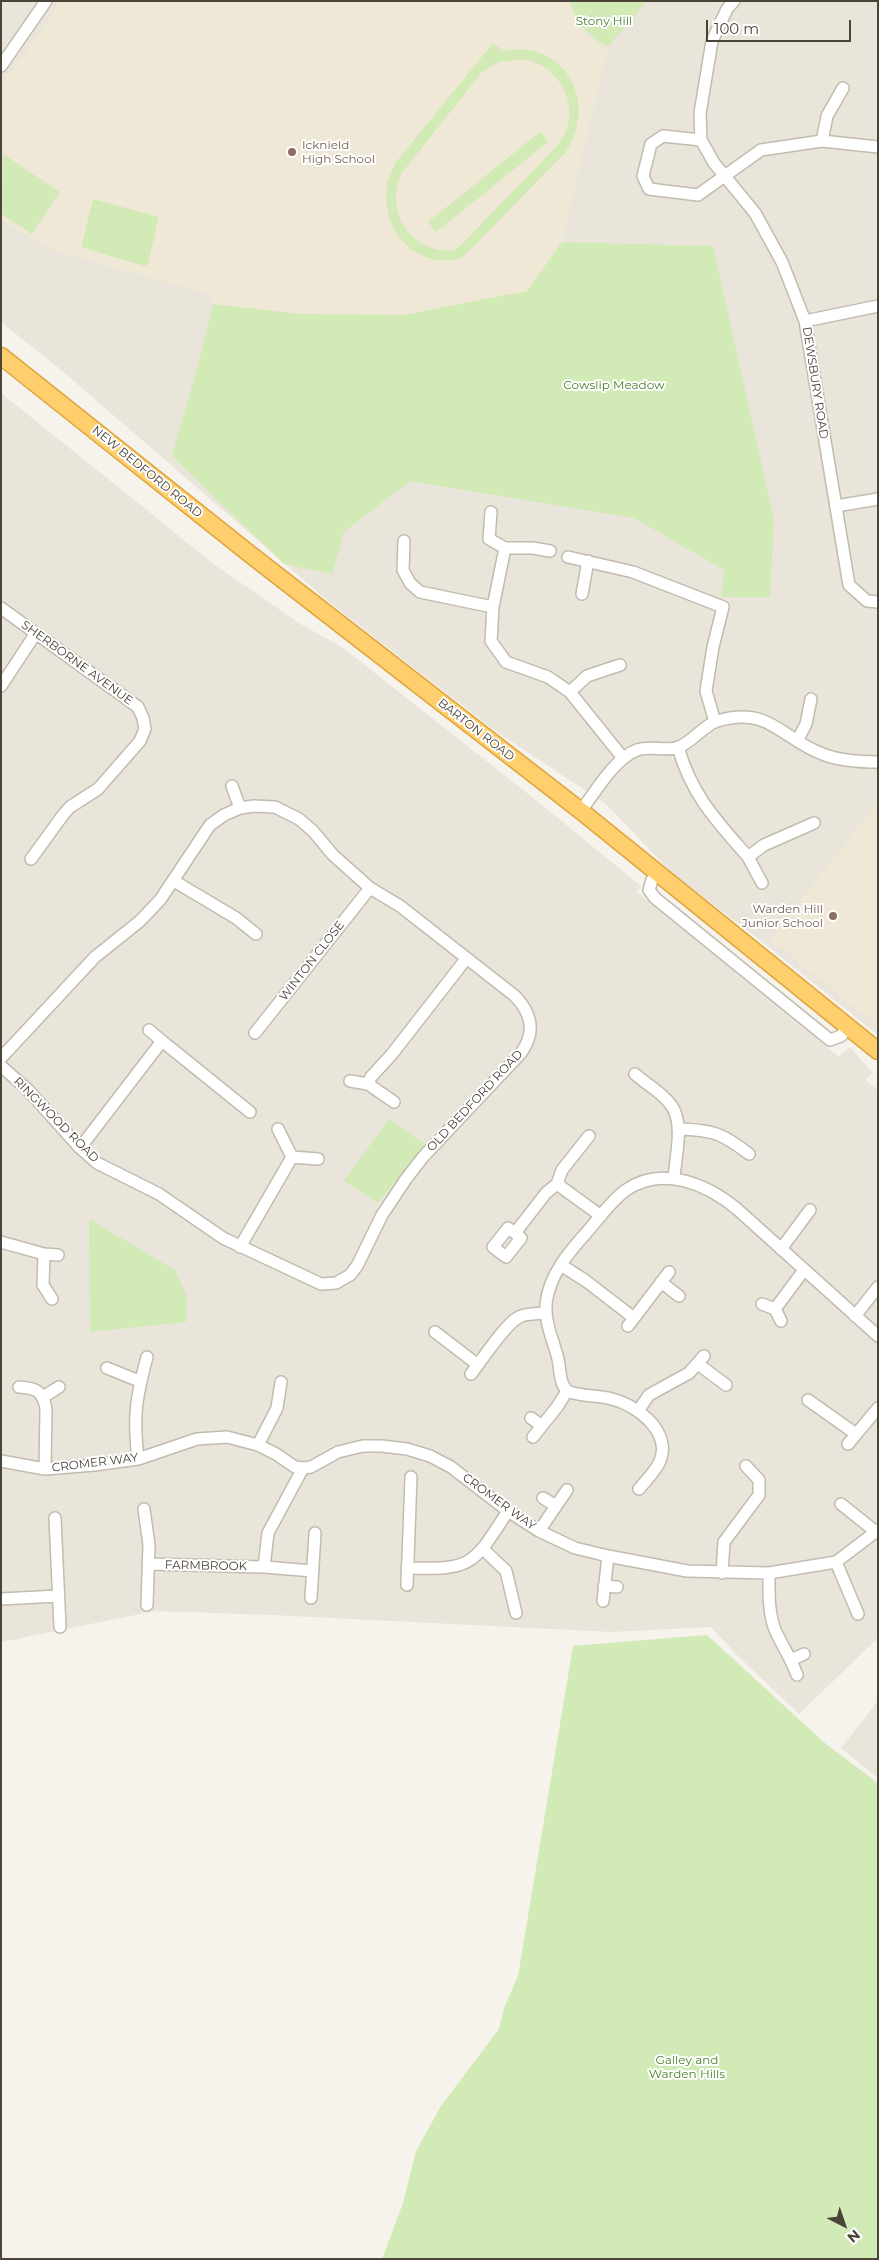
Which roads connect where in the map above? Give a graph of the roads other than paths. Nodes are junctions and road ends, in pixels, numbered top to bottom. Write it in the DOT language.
graph roads {
  1 [pos="734,1"];
  2 [pos="40,4"];
  3 [pos="1,66"];
  4 [pos="844,88"];
  5 [pos="701,140"];
  6 [pos="822,141"];
  7 [pos="878,147"];
  8 [pos="726,175"];
  9 [pos="878,306"];
  10 [pos="805,321"];
  11 [pos="1,356"];
  12 [pos="878,499"];
  13 [pos="836,506"];
  14 [pos="491,512"];
  15 [pos="404,542"];
  16 [pos="505,548"];
  17 [pos="550,551"];
  18 [pos="568,557"];
  19 [pos="588,561"];
  20 [pos="294,588"];
  21 [pos="582,594"];
  22 [pos="878,602"];
  23 [pos="493,606"];
  24 [pos="1,608"];
  25 [pos="36,634"];
  26 [pos="620,665"];
  27 [pos="1,686"];
  28 [pos="570,692"];
  29 [pos="811,698"];
  30 [pos="715,722"];
  31 [pos="796,741"];
  32 [pos="678,747"];
  33 [pos="623,758"];
  34 [pos="878,762"];
  35 [pos="232,786"];
  36 [pos="240,808"];
  37 [pos="581,811"];
  38 [pos="814,823"];
  39 [pos="748,857"];
  40 [pos="31,859"];
  41 [pos="658,874"];
  42 [pos="174,881"];
  43 [pos="762,883"];
  44 [pos="370,888"];
  45 [pos="256,934"];
  46 [pos="466,959"];
  47 [pos="790,981"];
  48 [pos="778,997"];
  49 [pos="848,1027"];
  50 [pos="149,1030"];
  51 [pos="255,1033"];
  52 [pos="162,1041"];
  53 [pos="878,1051"];
  54 [pos="1,1058"];
  55 [pos="1,1066"];
  56 [pos="635,1074"];
  57 [pos="350,1081"];
  58 [pos="368,1084"];
  59 [pos="394,1102"];
  60 [pos="250,1112"];
  61 [pos="278,1129"];
  62 [pos="678,1129"];
  63 [pos="589,1136"];
  64 [pos="80,1148"];
  65 [pos="749,1154"];
  66 [pos="292,1157"];
  67 [pos="318,1159"];
  68 [pos="674,1179"];
  69 [pos="556,1184"];
  70 [pos="390,1202"];
  71 [pos="810,1210"];
  72 [pos="601,1216"];
  73 [pos="515,1233"];
  74 [pos="1,1242"];
  75 [pos="240,1247"];
  76 [pos="781,1249"];
  77 [pos="44,1254"];
  78 [pos="58,1255"];
  79 [pos="561,1265"];
  80 [pos="804,1270"];
  81 [pos="669,1272"];
  82 [pos="661,1282"];
  83 [pos="878,1287"];
  84 [pos="679,1296"];
  85 [pos="52,1298"];
  86 [pos="762,1304"];
  87 [pos="775,1309"];
  88 [pos="546,1313"];
  89 [pos="855,1316"];
  90 [pos="781,1321"];
  91 [pos="435,1332"];
  92 [pos="878,1336"];
  93 [pos="147,1357"];
  94 [pos="107,1368"];
  95 [pos="139,1381"];
  96 [pos="281,1382"];
  97 [pos="726,1385"];
  98 [pos="19,1387"];
  99 [pos="59,1387"];
  100 [pos="567,1391"];
  101 [pos="43,1397"];
  102 [pos="808,1400"];
  103 [pos="878,1408"];
  104 [pos="638,1411"];
  105 [pos="531,1418"];
  106 [pos="542,1426"];
  107 [pos="856,1434"];
  108 [pos="533,1437"];
  109 [pos="848,1444"];
  110 [pos="258,1446"];
  111 [pos="138,1458"];
  112 [pos="1,1461"];
  113 [pos="746,1466"];
  114 [pos="303,1468"];
  115 [pos="45,1469"];
  116 [pos="411,1477"];
  117 [pos="639,1489"];
  118 [pos="567,1490"];
  119 [pos="543,1498"];
  120 [pos="841,1504"];
  121 [pos="556,1506"];
  122 [pos="144,1509"];
  123 [pos="508,1511"];
  124 [pos="54,1518"];
  125 [pos="539,1531"];
  126 [pos="877,1531"];
  127 [pos="315,1533"];
  128 [pos="483,1549"];
  129 [pos="608,1556"];
  130 [pos="836,1562"];
  131 [pos="148,1564"];
  132 [pos="264,1567"];
  133 [pos="407,1568"];
  134 [pos="313,1571"];
  135 [pos="722,1573"];
  136 [pos="769,1573"];
  137 [pos="407,1585"];
  138 [pos="604,1586"];
  139 [pos="618,1586"];
  140 [pos="58,1596"];
  141 [pos="311,1598"];
  142 [pos="1,1599"];
  143 [pos="603,1601"];
  144 [pos="147,1605"];
  145 [pos="516,1613"];
  146 [pos="858,1614"];
  147 [pos="60,1626"];
  148 [pos="804,1654"];
  149 [pos="791,1660"];
  150 [pos="797,1675"];
  1 -- 5 [label="street, DEWSBURY ROAD"];
  2 -- 3 [label="street"];
  4 -- 6 [label="street"];
  5 -- 8 [label="street, DEWSBURY ROAD"];
  5 -- 8 [label="street"];
  6 -- 7 [label="street"];
  6 -- 8 [label="street"];
  8 -- 10 [label="street, DEWSBURY ROAD"];
  9 -- 10 [label="street"];
  10 -- 13 [label="street, DEWSBURY ROAD"];
  11 -- 20 [label="highway, NEW BEDFORD ROAD"];
  12 -- 13 [label="street"];
  13 -- 22 [label="street, DEWSBURY ROAD"];
  14 -- 16 [label="street"];
  15 -- 23 [label="street"];
  16 -- 17 [label="street"];
  16 -- 23 [label="street"];
  18 -- 19 [label="street"];
  19 -- 21 [label="street"];
  19 -- 30 [label="street"];
  20 -- 37 [label="highway, BARTON ROAD"];
  23 -- 28 [label="street"];
  24 -- 25 [label="street, SHERBORNE AVENUE"];
  25 -- 27 [label="street"];
  25 -- 40 [label="street, SHERBORNE AVENUE"];
  26 -- 28 [label="street"];
  28 -- 33 [label="street"];
  29 -- 31 [label="street"];
  30 -- 31 [label="street"];
  30 -- 32 [label="street"];
  31 -- 34 [label="street"];
  32 -- 33 [label="street"];
  32 -- 39 [label="street"];
  33 -- 37 [label="street"];
  35 -- 36 [label="street"];
  36 -- 42 [label="street, OLD BEDFORD ROAD"];
  36 -- 44 [label="street, OLD BEDFORD ROAD"];
  37 -- 41 [label="highway, BARTON ROAD"];
  38 -- 39 [label="street"];
  39 -- 43 [label="street"];
  41 -- 47 [label="highway, BARTON ROAD"];
  41 -- 48 [label="street"];
  42 -- 45 [label="street"];
  42 -- 54 [label="street, OLD BEDFORD ROAD"];
  44 -- 46 [label="street, OLD BEDFORD ROAD"];
  44 -- 51 [label="street, WINTON CLOSE"];
  46 -- 58 [label="street"];
  46 -- 70 [label="street, OLD BEDFORD ROAD"];
  47 -- 48 [label="street"];
  47 -- 49 [label="highway, BARTON ROAD"];
  48 -- 49 [label="street"];
  49 -- 53 [label="highway, BARTON ROAD"];
  50 -- 52 [label="street"];
  52 -- 60 [label="street"];
  52 -- 64 [label="street"];
  55 -- 64 [label="street, RINGWOOD ROAD"];
  56 -- 62 [label="street"];
  57 -- 58 [label="street"];
  58 -- 59 [label="street"];
  61 -- 66 [label="street"];
  62 -- 65 [label="street"];
  62 -- 68 [label="street"];
  63 -- 69 [label="street"];
  64 -- 75 [label="street, RINGWOOD ROAD"];
  66 -- 67 [label="street"];
  66 -- 75 [label="street"];
  68 -- 72 [label="street"];
  68 -- 76 [label="street"];
  69 -- 72 [label="street"];
  69 -- 73 [label="street"];
  70 -- 75 [label="street, RINGWOOD ROAD"];
  71 -- 76 [label="street"];
  72 -- 79 [label="street"];
  74 -- 77 [label="street"];
  76 -- 80 [label="street"];
  77 -- 78 [label="street"];
  77 -- 85 [label="street"];
  79 -- 82 [label="street"];
  79 -- 88 [label="street"];
  80 -- 87 [label="street"];
  80 -- 89 [label="street"];
  81 -- 82 [label="street"];
  82 -- 84 [label="street"];
  83 -- 89 [label="street"];
  86 -- 87 [label="street"];
  87 -- 90 [label="street"];
  88 -- 91 [label="street"];
  88 -- 100 [label="street"];
  89 -- 92 [label="street"];
  93 -- 95 [label="street"];
  94 -- 95 [label="street"];
  95 -- 111 [label="street"];
  96 -- 110 [label="street"];
  97 -- 104 [label="street"];
  98 -- 101 [label="street"];
  99 -- 101 [label="street"];
  100 -- 104 [label="street"];
  100 -- 106 [label="street"];
  101 -- 115 [label="street"];
  102 -- 107 [label="street"];
  103 -- 107 [label="street"];
  104 -- 117 [label="street"];
  105 -- 106 [label="street"];
  106 -- 108 [label="street"];
  107 -- 109 [label="street"];
  110 -- 111 [label="street, CROMER WAY"];
  110 -- 114 [label="street, CROMER WAY"];
  111 -- 115 [label="street, CROMER WAY"];
  112 -- 115 [label="street, CROMER WAY"];
  113 -- 135 [label="street"];
  114 -- 123 [label="street, CROMER WAY"];
  114 -- 132 [label="street, FARMBROOK"];
  116 -- 133 [label="street"];
  118 -- 121 [label="street, CROMER WAY"];
  119 -- 121 [label="street"];
  120 -- 126 [label="street, CROMER WAY"];
  121 -- 125 [label="street, CROMER WAY"];
  122 -- 131 [label="street, FARMBROOK"];
  123 -- 125 [label="street, CROMER WAY"];
  123 -- 128 [label="street"];
  124 -- 140 [label="street"];
  125 -- 129 [label="street, CROMER WAY"];
  126 -- 130 [label="street, CROMER WAY"];
  127 -- 134 [label="street"];
  128 -- 133 [label="street"];
  128 -- 145 [label="street"];
  129 -- 135 [label="street, CROMER WAY"];
  129 -- 138 [label="street"];
  130 -- 136 [label="street, CROMER WAY"];
  130 -- 146 [label="street"];
  131 -- 132 [label="street, FARMBROOK"];
  131 -- 144 [label="street, FARMBROOK"];
  132 -- 134 [label="street, FARMBROOK"];
  133 -- 137 [label="street"];
  134 -- 141 [label="street"];
  135 -- 136 [label="street, CROMER WAY"];
  136 -- 149 [label="street"];
  138 -- 139 [label="street"];
  138 -- 143 [label="street"];
  140 -- 142 [label="street"];
  140 -- 147 [label="street"];
  148 -- 149 [label="street"];
  149 -- 150 [label="street"];
}
